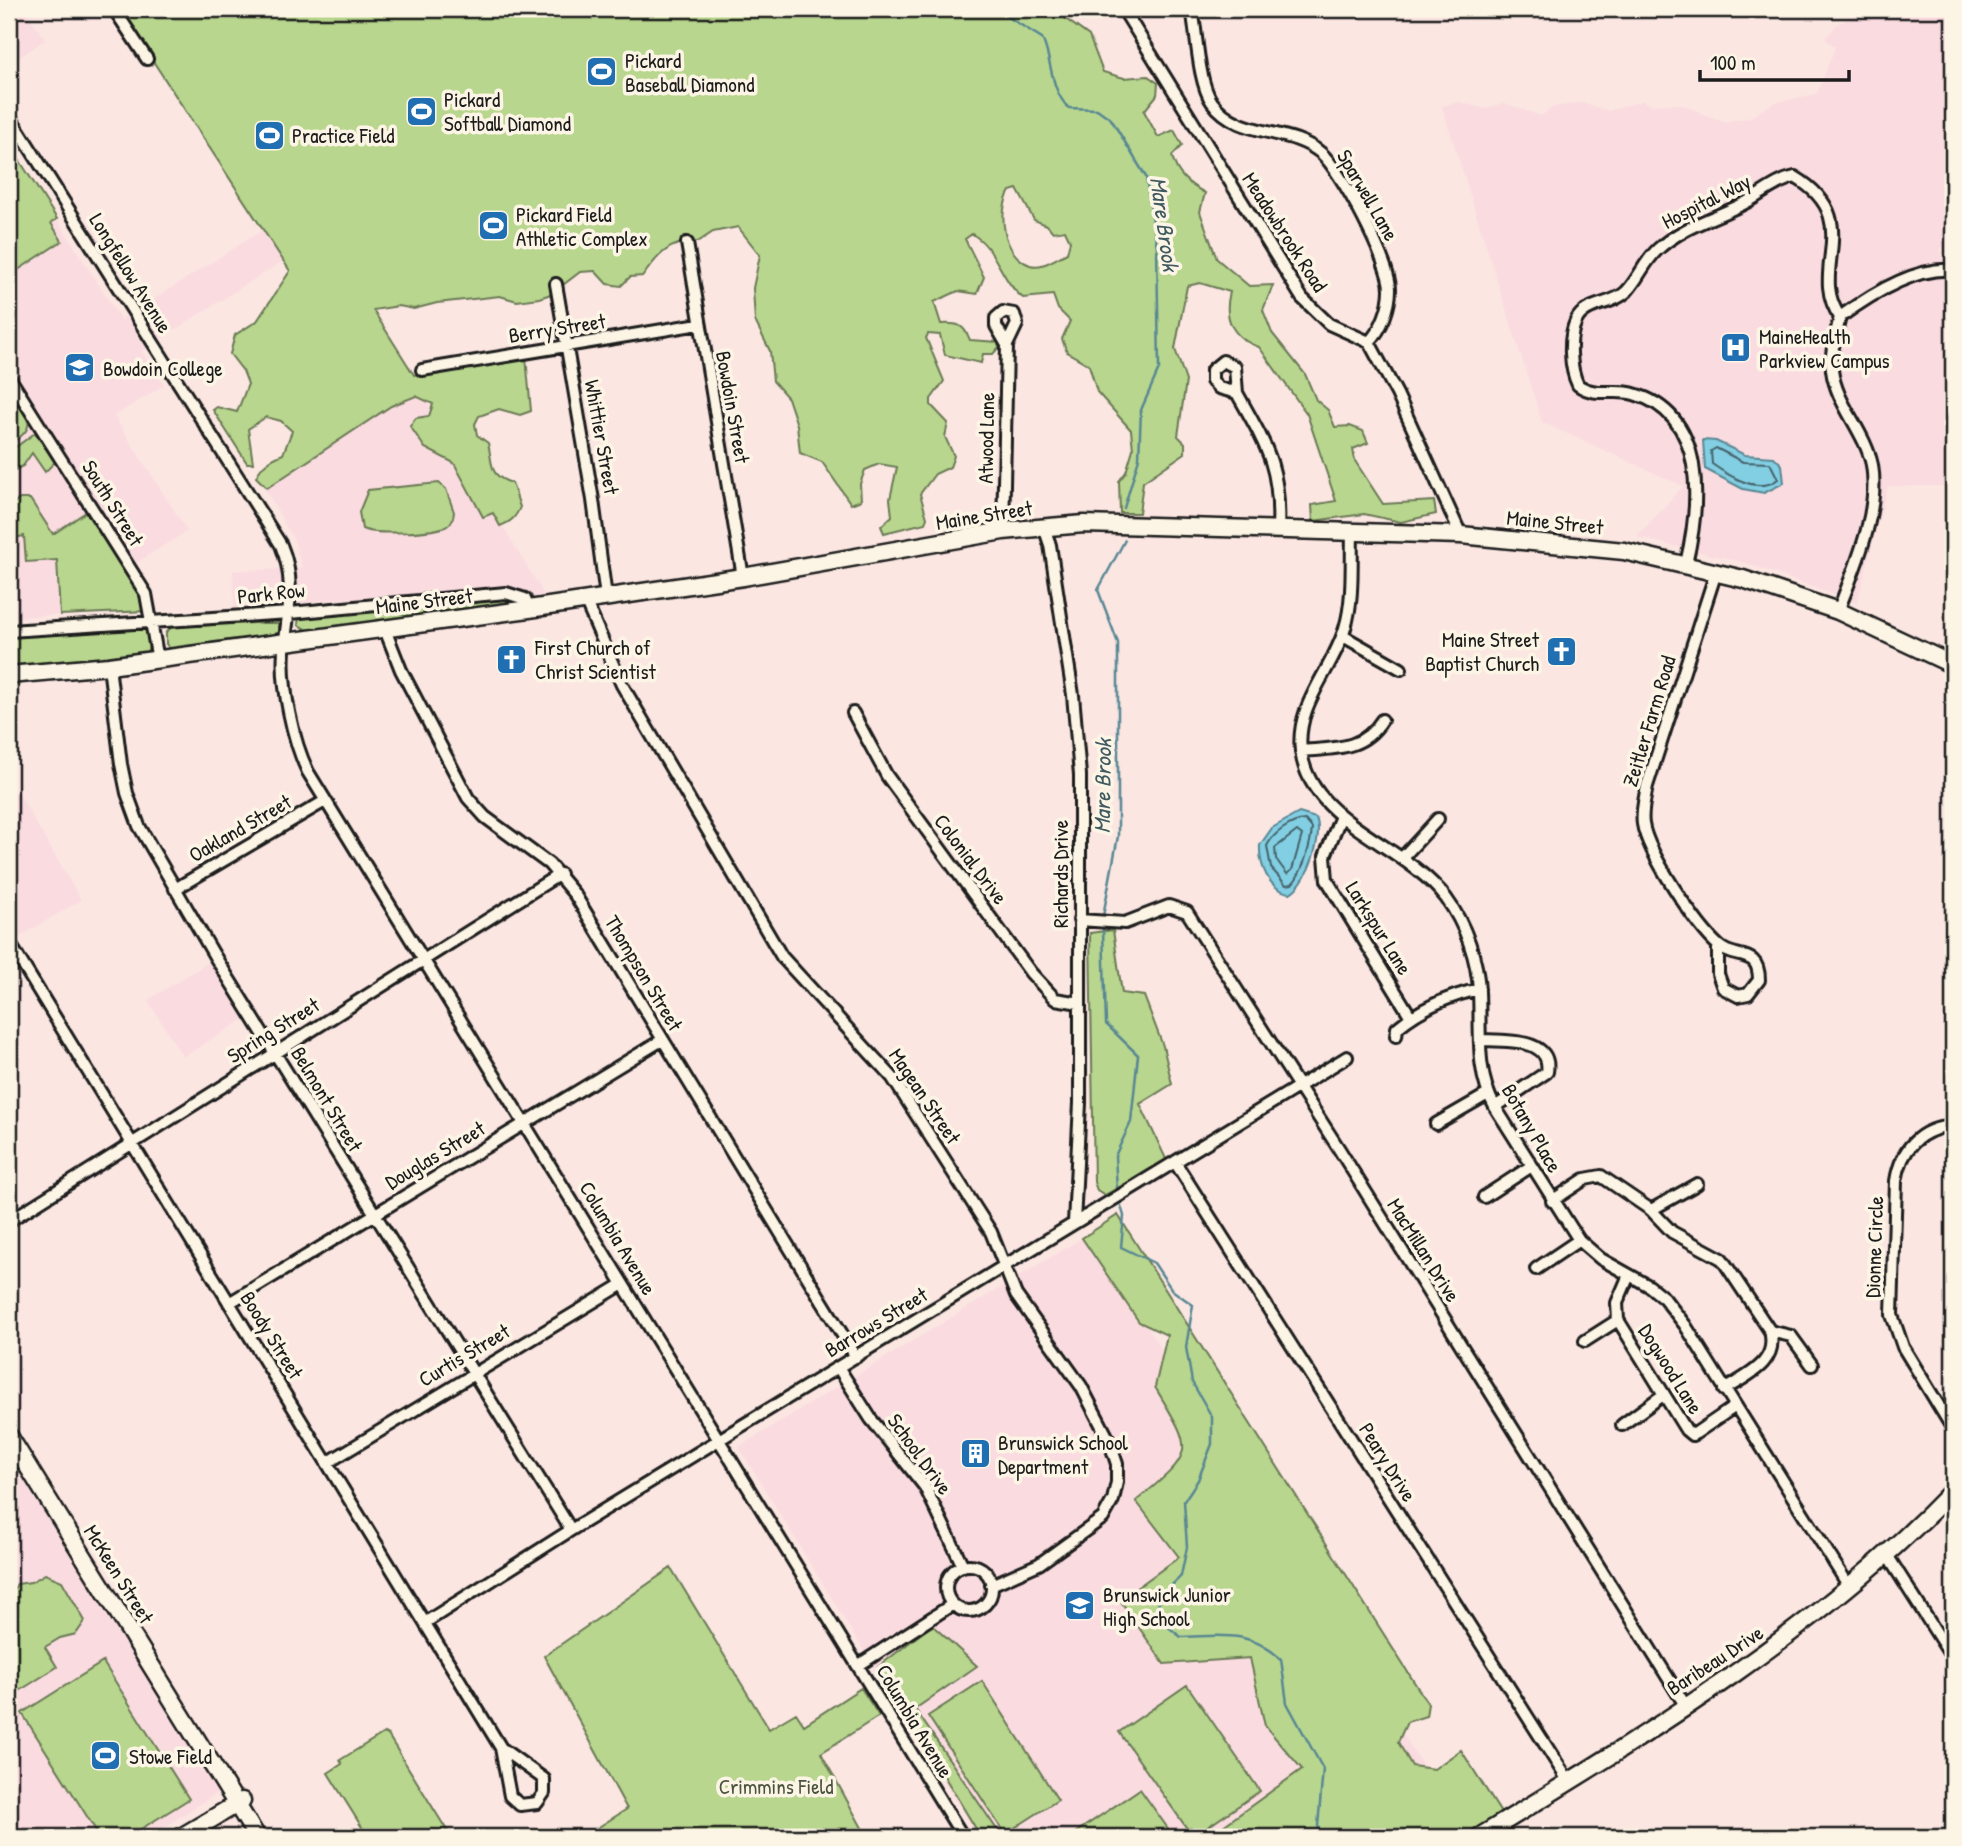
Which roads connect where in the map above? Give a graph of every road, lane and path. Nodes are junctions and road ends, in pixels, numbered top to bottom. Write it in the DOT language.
graph roads {
  1 [pos="114,9"];
  2 [pos="1124,9"];
  3 [pos="1192,9"];
  4 [pos="147,59"];
  5 [pos="9,115"];
  6 [pos="687,243"];
  7 [pos="1953,270"];
  8 [pos="556,284"];
  9 [pos="1840,317"];
  10 [pos="699,324"];
  11 [pos="1369,342"];
  12 [pos="1007,345"];
  13 [pos="567,346"];
  14 [pos="422,370"];
  15 [pos="9,377"];
  16 [pos="1237,393"];
  17 [pos="1044,527"];
  18 [pos="1278,530"];
  19 [pos="1003,531"];
  20 [pos="1352,533"];
  21 [pos="1461,535"];
  22 [pos="1686,564"];
  23 [pos="1716,572"];
  24 [pos="743,577"];
  25 [pos="606,597"];
  26 [pos="585,600"];
  27 [pos="529,609"];
  28 [pos="1838,611"];
  29 [pos="290,612"];
  30 [pos="153,622"];
  31 [pos="384,627"];
  32 [pos="9,631"];
  33 [pos="1343,636"];
  34 [pos="285,643"];
  35 [pos="158,660"];
  36 [pos="1953,665"];
  37 [pos="109,666"];
  38 [pos="1401,669"];
  39 [pos="9,675"];
  40 [pos="853,713"];
  41 [pos="1382,720"];
  42 [pos="1301,751"];
  43 [pos="325,801"];
  44 [pos="1341,816"];
  45 [pos="1438,819"];
  46 [pos="1403,857"];
  47 [pos="560,874"];
  48 [pos="175,889"];
  49 [pos="1079,920"];
  50 [pos="9,942"];
  51 [pos="1718,946"];
  52 [pos="425,959"];
  53 [pos="1479,989"];
  54 [pos="1080,1003"];
  55 [pos="1411,1017"];
  56 [pos="1396,1036"];
  57 [pos="662,1040"];
  58 [pos="1480,1040"];
  59 [pos="276,1052"];
  60 [pos="1347,1057"];
  61 [pos="1299,1086"];
  62 [pos="1488,1094"];
  63 [pos="1495,1107"];
  64 [pos="525,1123"];
  65 [pos="1436,1124"];
  66 [pos="1953,1126"];
  67 [pos="131,1143"];
  68 [pos="1175,1163"];
  69 [pos="1530,1167"];
  70 [pos="1697,1184"];
  71 [pos="1483,1198"];
  72 [pos="1552,1200"];
  73 [pos="1651,1210"];
  74 [pos="375,1214"];
  75 [pos="9,1221"];
  76 [pos="1074,1223"];
  77 [pos="1579,1240"];
  78 [pos="1004,1267"];
  79 [pos="1536,1269"];
  80 [pos="1629,1275"];
  81 [pos="623,1284"];
  82 [pos="229,1303"];
  83 [pos="1618,1320"];
  84 [pos="1770,1331"];
  85 [pos="1585,1341"];
  86 [pos="856,1357"];
  87 [pos="1812,1365"];
  88 [pos="838,1367"];
  89 [pos="473,1372"];
  90 [pos="1724,1390"];
  91 [pos="1663,1395"];
  92 [pos="1734,1407"];
  93 [pos="1622,1425"];
  94 [pos="1953,1429"];
  95 [pos="9,1436"];
  96 [pos="721,1440"];
  97 [pos="327,1463"];
  98 [pos="1953,1490"];
  99 [pos="570,1530"];
  100 [pos="1887,1555"];
  101 [pos="963,1566"];
  102 [pos="991,1585"];
  103 [pos="1850,1588"];
  104 [pos="953,1604"];
  105 [pos="426,1622"];
  106 [pos="1953,1658"];
  107 [pos="859,1665"];
  108 [pos="1685,1705"];
  109 [pos="501,1748"];
  110 [pos="1569,1782"];
  111 [pos="238,1803"];
  112 [pos="181,1837"];
  113 [pos="259,1837"];
  114 [pos="963,1837"];
  115 [pos="1479,1837"];
  1 -- 4 [label="street"];
  2 -- 11 [label="street, Meadowbrook Road"];
  3 -- 11 [label="street, Sparwell Lane"];
  5 -- 29 [label="street, Longfellow Avenue"];
  6 -- 10 [label="street, Bowdoin Street"];
  7 -- 9 [label="street"];
  8 -- 13 [label="street, Whittier Street"];
  9 -- 22 [label="street, Hospital Way"];
  9 -- 28 [label="street"];
  10 -- 13 [label="street, Berry Street"];
  10 -- 24 [label="street, Bowdoin Street"];
  11 -- 21 [label="street"];
  12 -- 19 [label="street, Atwood Lane"];
  13 -- 14 [label="street, Berry Street"];
  13 -- 25 [label="street, Whittier Street"];
  15 -- 30 [label="street, South Street"];
  16 -- 18 [label="street"];
  17 -- 18 [label="street, Maine Street"];
  17 -- 19 [label="street, Maine Street"];
  17 -- 49 [label="street, Richards Drive"];
  18 -- 20 [label="street, Maine Street"];
  19 -- 24 [label="street, Maine Street"];
  20 -- 21 [label="street, Maine Street"];
  20 -- 33 [label="street, Botany Place"];
  21 -- 22 [label="street, Maine Street"];
  22 -- 23 [label="street, Maine Street"];
  23 -- 28 [label="street, Maine Street"];
  23 -- 51 [label="street, Zeitler Farm Road"];
  24 -- 25 [label="street, Maine Street"];
  25 -- 26 [label="street, Maine Street"];
  26 -- 27 [label="street, Maine Street"];
  26 -- 78 [label="street, Magean Street"];
  27 -- 29 [label="street, Park Row"];
  27 -- 31 [label="street, Maine Street"];
  28 -- 36 [label="street, Maine Street"];
  29 -- 30 [label="street, Park Row"];
  29 -- 34 [label="street, Longfellow Avenue"];
  30 -- 32 [label="street, Park Row"];
  30 -- 35 [label="street, South Street"];
  31 -- 34 [label="street, Maine Street"];
  31 -- 47 [label="street, Thompson Street"];
  33 -- 38 [label="street"];
  33 -- 42 [label="street, Botany Place"];
  34 -- 35 [label="street, Maine Street"];
  34 -- 43 [label="street, Columbia Avenue"];
  35 -- 37 [label="street, Maine Street"];
  37 -- 39 [label="street, Maine Street"];
  37 -- 48 [label="street, Belmont Street"];
  40 -- 54 [label="street, Colonial Drive"];
  41 -- 42 [label="street"];
  42 -- 44 [label="street, Botany Place"];
  43 -- 48 [label="street, Oakland Street"];
  43 -- 52 [label="street, Columbia Avenue"];
  44 -- 46 [label="street, Botany Place"];
  44 -- 55 [label="street, Larkspur Lane"];
  45 -- 46 [label="street"];
  46 -- 53 [label="street, Botany Place"];
  47 -- 52 [label="street, Spring Street"];
  47 -- 57 [label="street, Thompson Street"];
  48 -- 59 [label="street, Belmont Street"];
  49 -- 54 [label="street, Richards Drive"];
  49 -- 61 [label="street, MacMillan Drive"];
  50 -- 67 [label="street, Boody Street"];
  51 -- 51 [label="street"];
  52 -- 59 [label="street, Spring Street"];
  52 -- 64 [label="street, Columbia Avenue"];
  53 -- 55 [label="street"];
  53 -- 58 [label="street, Botany Place"];
  54 -- 76 [label="street, Richards Drive"];
  55 -- 56 [label="street"];
  57 -- 64 [label="street, Douglas Street"];
  57 -- 86 [label="street, Thompson Street"];
  58 -- 62 [label="street, Botany Place"];
  58 -- 63 [label="street"];
  59 -- 67 [label="street, Spring Street"];
  59 -- 74 [label="street, Belmont Street"];
  60 -- 61 [label="street, Barrows Street"];
  61 -- 68 [label="street, Barrows Street"];
  61 -- 108 [label="street, MacMillan Drive"];
  62 -- 63 [label="street, Botany Place"];
  62 -- 65 [label="street"];
  63 -- 69 [label="street, Botany Place"];
  64 -- 74 [label="street, Douglas Street"];
  64 -- 81 [label="street, Columbia Avenue"];
  66 -- 94 [label="street, Dionne Circle"];
  67 -- 75 [label="street, Spring Street"];
  67 -- 82 [label="street, Boody Street"];
  68 -- 76 [label="street, Barrows Street"];
  68 -- 110 [label="street, Peary Drive"];
  69 -- 71 [label="street"];
  69 -- 72 [label="street, Botany Place"];
  70 -- 73 [label="street"];
  72 -- 73 [label="street"];
  72 -- 77 [label="street, Botany Place"];
  73 -- 84 [label="street"];
  74 -- 82 [label="street, Douglas Street"];
  74 -- 89 [label="street, Belmont Street"];
  76 -- 78 [label="street, Barrows Street"];
  77 -- 79 [label="street"];
  77 -- 80 [label="street, Botany Place"];
  78 -- 86 [label="street, Barrows Street"];
  78 -- 102 [label="street, Magean Street"];
  80 -- 83 [label="street, Dogwood Lane"];
  80 -- 90 [label="street, Botany Place"];
  81 -- 89 [label="street, Curtis Street"];
  81 -- 96 [label="street, Columbia Avenue"];
  82 -- 97 [label="street, Boody Street"];
  83 -- 85 [label="street"];
  83 -- 91 [label="street, Dogwood Lane"];
  84 -- 87 [label="street"];
  84 -- 90 [label="street"];
  86 -- 88 [label="street, Barrows Street"];
  88 -- 96 [label="street, Barrows Street"];
  88 -- 101 [label="street, School Drive"];
  89 -- 97 [label="street, Curtis Street"];
  89 -- 99 [label="street, Belmont Street"];
  90 -- 92 [label="street, Botany Place"];
  91 -- 92 [label="street, Dogwood Lane"];
  91 -- 93 [label="street"];
  92 -- 103 [label="street, Botany Place"];
  95 -- 111 [label="street, McKeen Street"];
  96 -- 99 [label="street, Barrows Street"];
  96 -- 107 [label="street, Columbia Avenue"];
  97 -- 105 [label="street, Boody Street"];
  98 -- 100 [label="street, Baribeau Drive"];
  99 -- 105 [label="street, Barrows Street"];
  100 -- 103 [label="street, Baribeau Drive"];
  100 -- 106 [label="street"];
  101 -- 102 [label="street"];
  101 -- 104 [label="street"];
  102 -- 104 [label="street, Magean Street"];
  103 -- 108 [label="street, Baribeau Drive"];
  104 -- 107 [label="street"];
  105 -- 109 [label="street, Boody Street"];
  107 -- 114 [label="street, Columbia Avenue"];
  108 -- 110 [label="street, Baribeau Drive"];
  109 -- 109 [label="street, Boody Street"];
  110 -- 115 [label="street, Baribeau Drive"];
  111 -- 112 [label="street"];
  111 -- 113 [label="street, McKeen Street"];
}
